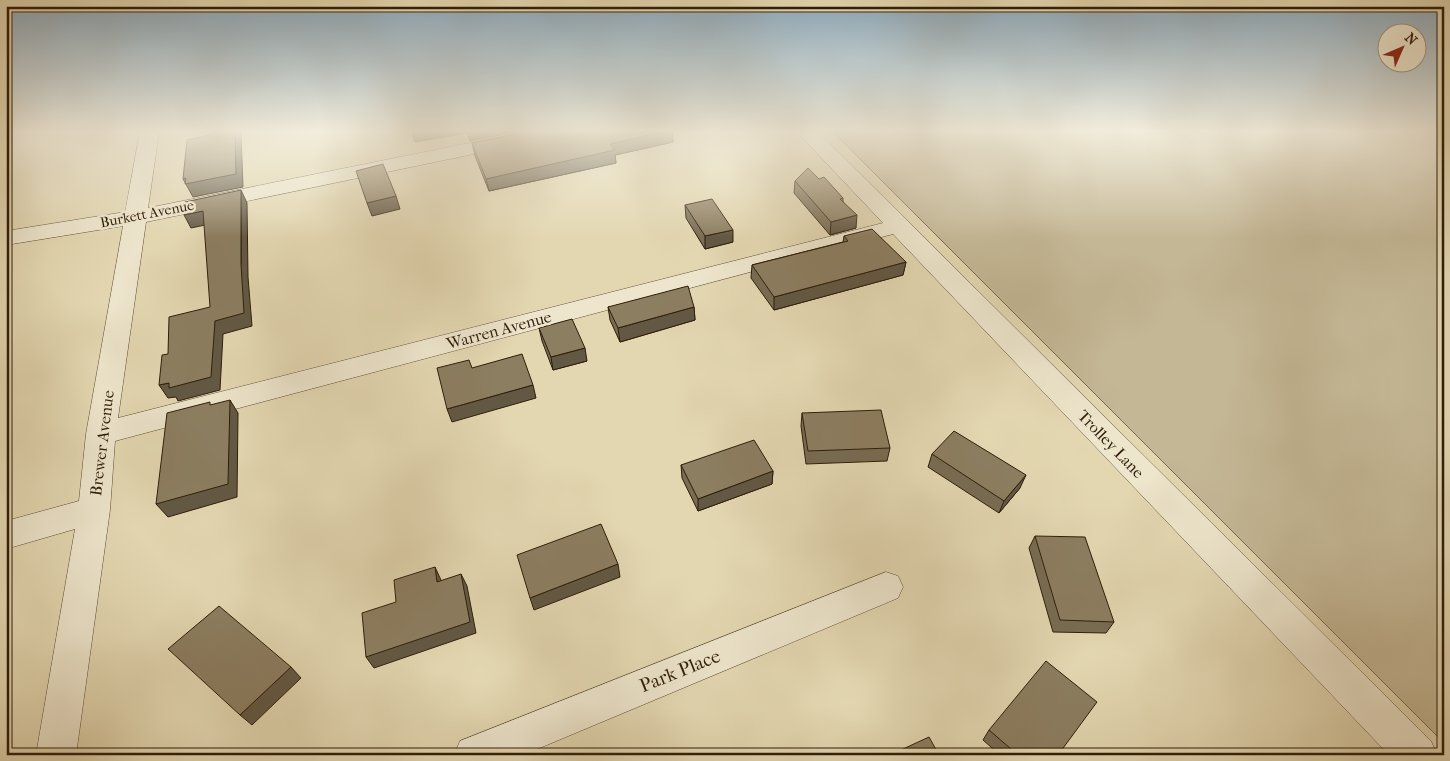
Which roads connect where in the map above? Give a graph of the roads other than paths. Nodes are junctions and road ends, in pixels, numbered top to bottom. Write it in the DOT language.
graph roads {
  1 [pos="144,168"];
  2 [pos="378,168"];
  3 [pos="841,168"];
  4 [pos="136,217"];
  5 [pos="897,226"];
  6 [pos="6,238"];
  7 [pos="101,434"];
  8 [pos="94,510"];
  9 [pos="6,535"];
  10 [pos="886,586"];
  11 [pos="56,755"];
  12 [pos="474,755"];
  13 [pos="1416,755"];
  1 -- 4 [label="street, Brewer Avenue"];
  2 -- 4 [label="street, Burkett Avenue"];
  3 -- 5 [label="street, Trolley Lane"];
  4 -- 6 [label="street, Burkett Avenue"];
  4 -- 7 [label="street, Brewer Avenue"];
  5 -- 7 [label="street, Warren Avenue"];
  5 -- 13 [label="street, Trolley Lane"];
  7 -- 8 [label="street, Brewer Avenue"];
  8 -- 9 [label="street"];
  8 -- 11 [label="street, Brewer Avenue"];
  10 -- 12 [label="street, Park Place"];
}
